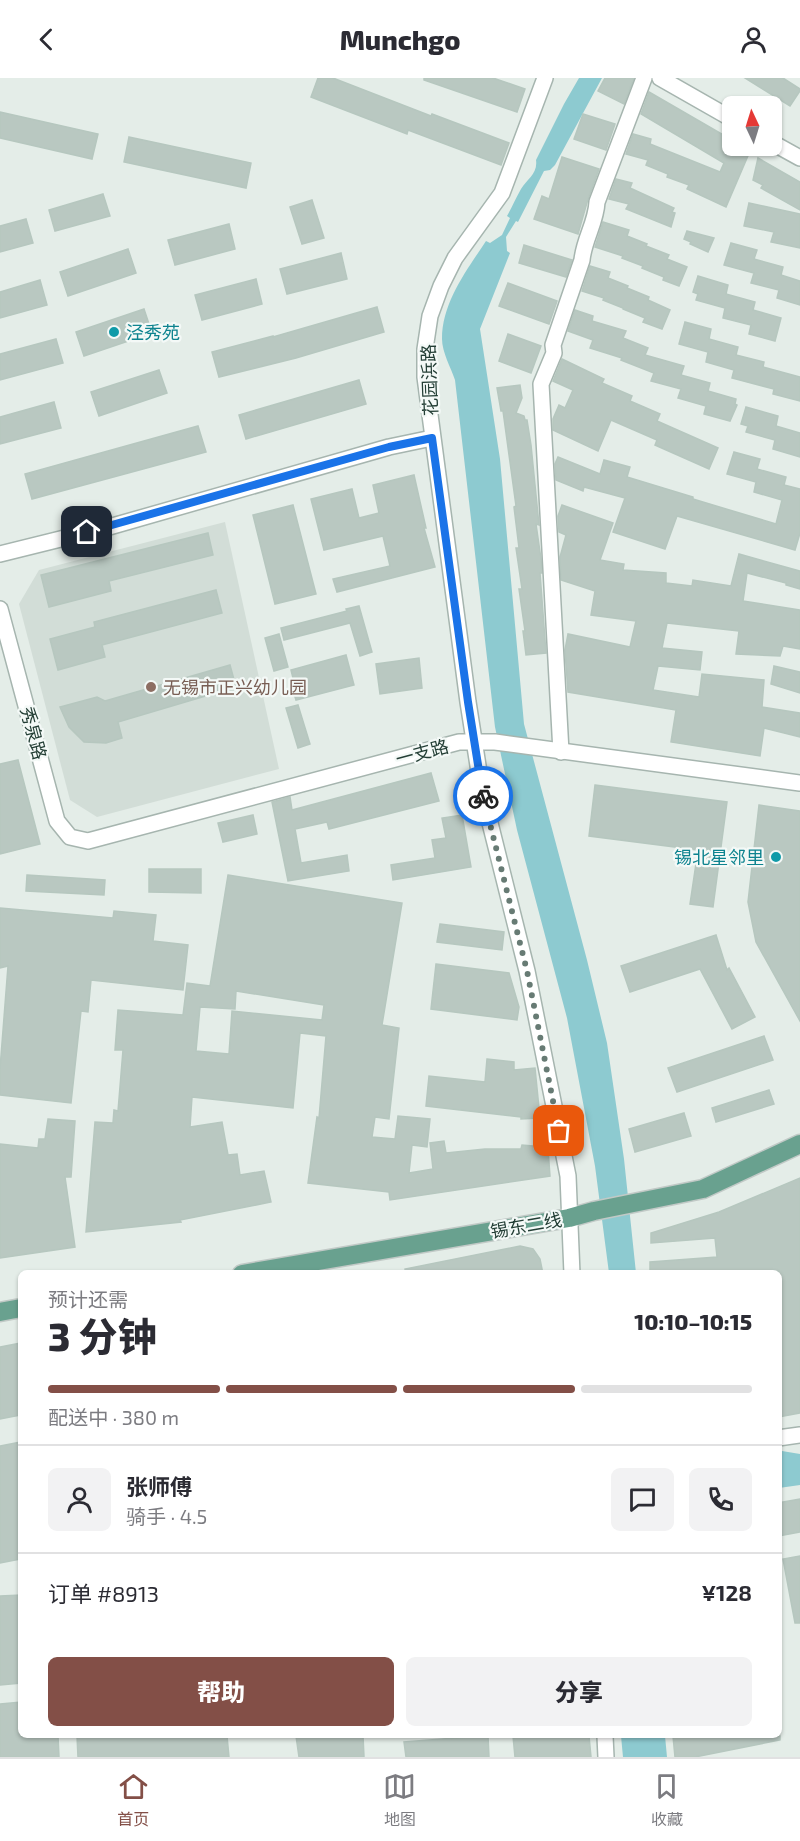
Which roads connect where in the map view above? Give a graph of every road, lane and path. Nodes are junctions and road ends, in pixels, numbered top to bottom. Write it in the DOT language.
graph roads {
  1 [pos="545,78"];
  2 [pos="644,78"];
  3 [pos="660,78"];
  4 [pos="722,113"];
  5 [pos="782,148"];
  6 [pos="800,158"];
  7 [pos="432,438"];
  8 [pos="0,554"];
  9 [pos="0,609"];
  10 [pos="474,742"];
  11 [pos="554,751"];
  12 [pos="800,783"];
  13 [pos="88,841"];
  14 [pos="800,1144"];
  15 [pos="569,1218"];
  16 [pos="265,1270"];
  17 [pos="572,1270"];
  18 [pos="18,1309"];
  19 [pos="0,1312"];
  20 [pos="800,1435"];
  21 [pos="782,1437"];
  22 [pos="605,1738"];
  23 [pos="606,1757"];
  1 -- 7 [label="street, 花园浜路"];
  2 -- 11 [label="street"];
  3 -- 4 [label="street"];
  5 -- 6 [label="street"];
  7 -- 8 [label="street"];
  7 -- 10 [label="street, 花园浜路"];
  9 -- 13 [label="street, 秀泉路"];
  10 -- 11 [label="street, 一支路"];
  10 -- 13 [label="street, 一支路"];
  10 -- 15 [label="street, 花园浜路"];
  11 -- 12 [label="street, 一支路"];
  14 -- 15 [label="main road, 锡东二线"];
  15 -- 16 [label="main road, 锡东二线"];
  15 -- 17 [label="street, 花园浜路"];
  18 -- 19 [label="main road"];
  20 -- 21 [label="street"];
  22 -- 23 [label="street"];
}
